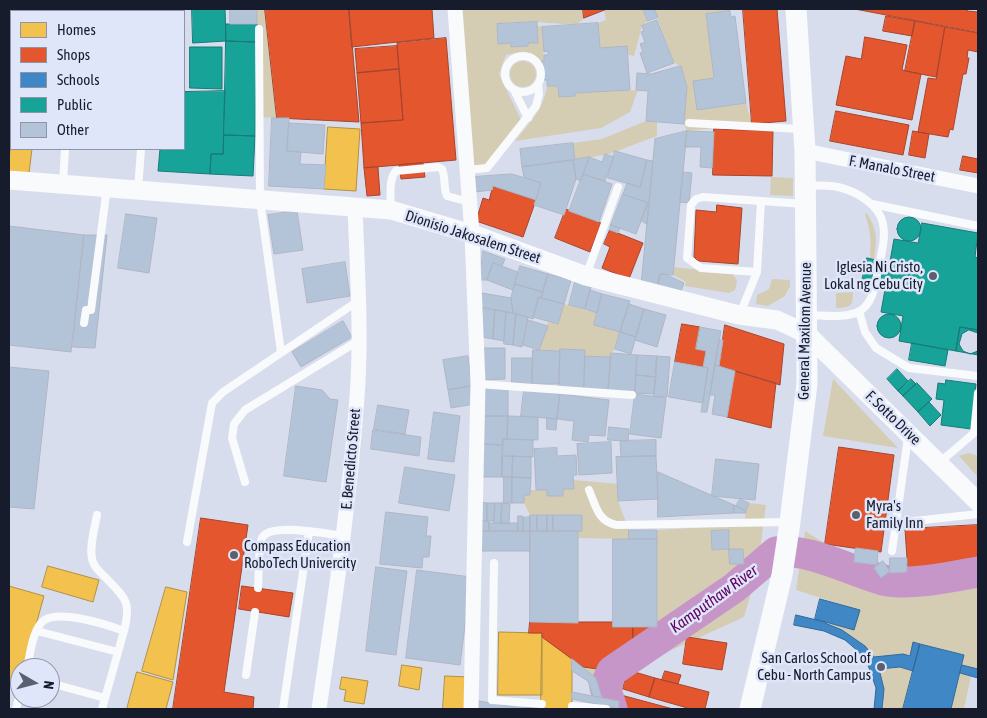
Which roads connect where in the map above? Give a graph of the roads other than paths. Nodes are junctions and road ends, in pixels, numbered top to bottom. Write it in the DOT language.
graph roads {
  1 [pos="455,9"];
  2 [pos="796,9"];
  3 [pos="259,29"];
  4 [pos="538,84"];
  5 [pos="514,90"];
  6 [pos="528,118"];
  7 [pos="689,124"];
  8 [pos="804,129"];
  9 [pos="141,150"];
  10 [pos="65,152"];
  11 [pos="805,152"];
  12 [pos="467,170"];
  13 [pos="9,180"];
  14 [pos="63,184"];
  15 [pos="978,186"];
  16 [pos="107,187"];
  17 [pos="618,187"];
  18 [pos="138,190"];
  19 [pos="806,195"];
  20 [pos="260,200"];
  21 [pos="469,200"];
  22 [pos="761,201"];
  23 [pos="870,204"];
  24 [pos="355,207"];
  25 [pos="391,210"];
  26 [pos="978,226"];
  27 [pos="472,234"];
  28 [pos="758,272"];
  29 [pos="586,276"];
  30 [pos="358,301"];
  31 [pos="859,311"];
  32 [pos="739,315"];
  33 [pos="84,323"];
  34 [pos="807,324"];
  35 [pos="359,340"];
  36 [pos="281,352"];
  37 [pos="978,376"];
  38 [pos="478,384"];
  39 [pos="978,393"];
  40 [pos="632,395"];
  41 [pos="908,433"];
  42 [pos="939,462"];
  43 [pos="245,482"];
  44 [pos="589,490"];
  45 [pos="978,502"];
  46 [pos="978,514"];
  47 [pos="96,515"];
  48 [pos="790,522"];
  49 [pos="896,523"];
  50 [pos="309,531"];
  51 [pos="343,536"];
  52 [pos="188,542"];
  53 [pos="892,551"];
  54 [pos="494,563"];
  55 [pos="258,588"];
  56 [pos="255,612"];
  57 [pos="37,631"];
  58 [pos="124,631"];
  59 [pos="118,652"];
  60 [pos="29,658"];
  61 [pos="246,674"];
  62 [pos="60,687"];
  63 [pos="105,698"];
  64 [pos="542,704"];
  65 [pos="572,706"];
  66 [pos="604,708"];
  67 [pos="102,709"];
  68 [pos="283,709"];
  69 [pos="319,709"];
  70 [pos="470,709"];
  71 [pos="750,709"];
  1 -- 12 [label="street"];
  2 -- 8 [label="main road, General Maxilom Avenue"];
  3 -- 20 [label="lane"];
  4 -- 5 [label="lane"];
  4 -- 5 [label="lane"];
  4 -- 6 [label="lane"];
  5 -- 6 [label="lane"];
  6 -- 12 [label="lane"];
  7 -- 8 [label="lane"];
  8 -- 11 [label="main road, General Maxilom Avenue"];
  9 -- 18 [label="lane"];
  10 -- 14 [label="lane"];
  11 -- 15 [label="street, F. Manalo Street"];
  11 -- 19 [label="main road, General Maxilom Avenue"];
  12 -- 21 [label="street"];
  13 -- 14 [label="street, Dionisio Jakosalem Street"];
  14 -- 16 [label="street, Dionisio Jakosalem Street"];
  16 -- 18 [label="street, Dionisio Jakosalem Street"];
  16 -- 33 [label="lane"];
  17 -- 29 [label="lane"];
  18 -- 20 [label="street, Dionisio Jakosalem Street"];
  19 -- 22 [label="lane"];
  19 -- 23 [label="lane"];
  19 -- 34 [label="main road, General Maxilom Avenue"];
  20 -- 24 [label="street, Dionisio Jakosalem Street"];
  20 -- 36 [label="lane"];
  21 -- 25 [label="lane"];
  21 -- 27 [label="street"];
  22 -- 28 [label="lane"];
  22 -- 28 [label="lane"];
  23 -- 26 [label="lane"];
  23 -- 31 [label="lane"];
  24 -- 25 [label="street, Dionisio Jakosalem Street"];
  24 -- 30 [label="street, E. Benedicto Street"];
  25 -- 27 [label="street, Dionisio Jakosalem Street"];
  27 -- 29 [label="street, Dionisio Jakosalem Street"];
  27 -- 38 [label="street"];
  28 -- 32 [label="lane"];
  29 -- 32 [label="street, Dionisio Jakosalem Street"];
  30 -- 35 [label="street, E. Benedicto Street"];
  30 -- 36 [label="lane"];
  31 -- 34 [label="lane"];
  31 -- 37 [label="lane"];
  32 -- 34 [label="street, Dionisio Jakosalem Street"];
  34 -- 41 [label="street, F. Sotto Drive"];
  34 -- 48 [label="main road, General Maxilom Avenue"];
  35 -- 43 [label="lane"];
  35 -- 51 [label="street, E. Benedicto Street"];
  36 -- 52 [label="lane"];
  38 -- 40 [label="lane"];
  38 -- 70 [label="street"];
  39 -- 42 [label="lane"];
  41 -- 42 [label="street, F. Sotto Drive"];
  41 -- 49 [label="lane"];
  42 -- 45 [label="street, F. Sotto Drive"];
  44 -- 48 [label="lane"];
  46 -- 49 [label="lane"];
  47 -- 58 [label="lane"];
  48 -- 71 [label="main road, General Maxilom Avenue"];
  49 -- 53 [label="lane"];
  50 -- 51 [label="lane"];
  50 -- 55 [label="lane"];
  50 -- 68 [label="lane"];
  51 -- 69 [label="street, E. Benedicto Street"];
  54 -- 64 [label="lane"];
  56 -- 61 [label="lane"];
  57 -- 58 [label="lane"];
  57 -- 59 [label="lane"];
  57 -- 60 [label="lane"];
  58 -- 59 [label="lane"];
  59 -- 63 [label="lane"];
  62 -- 63 [label="lane"];
  63 -- 67 [label="lane"];
  65 -- 66 [label="lane"];
}
